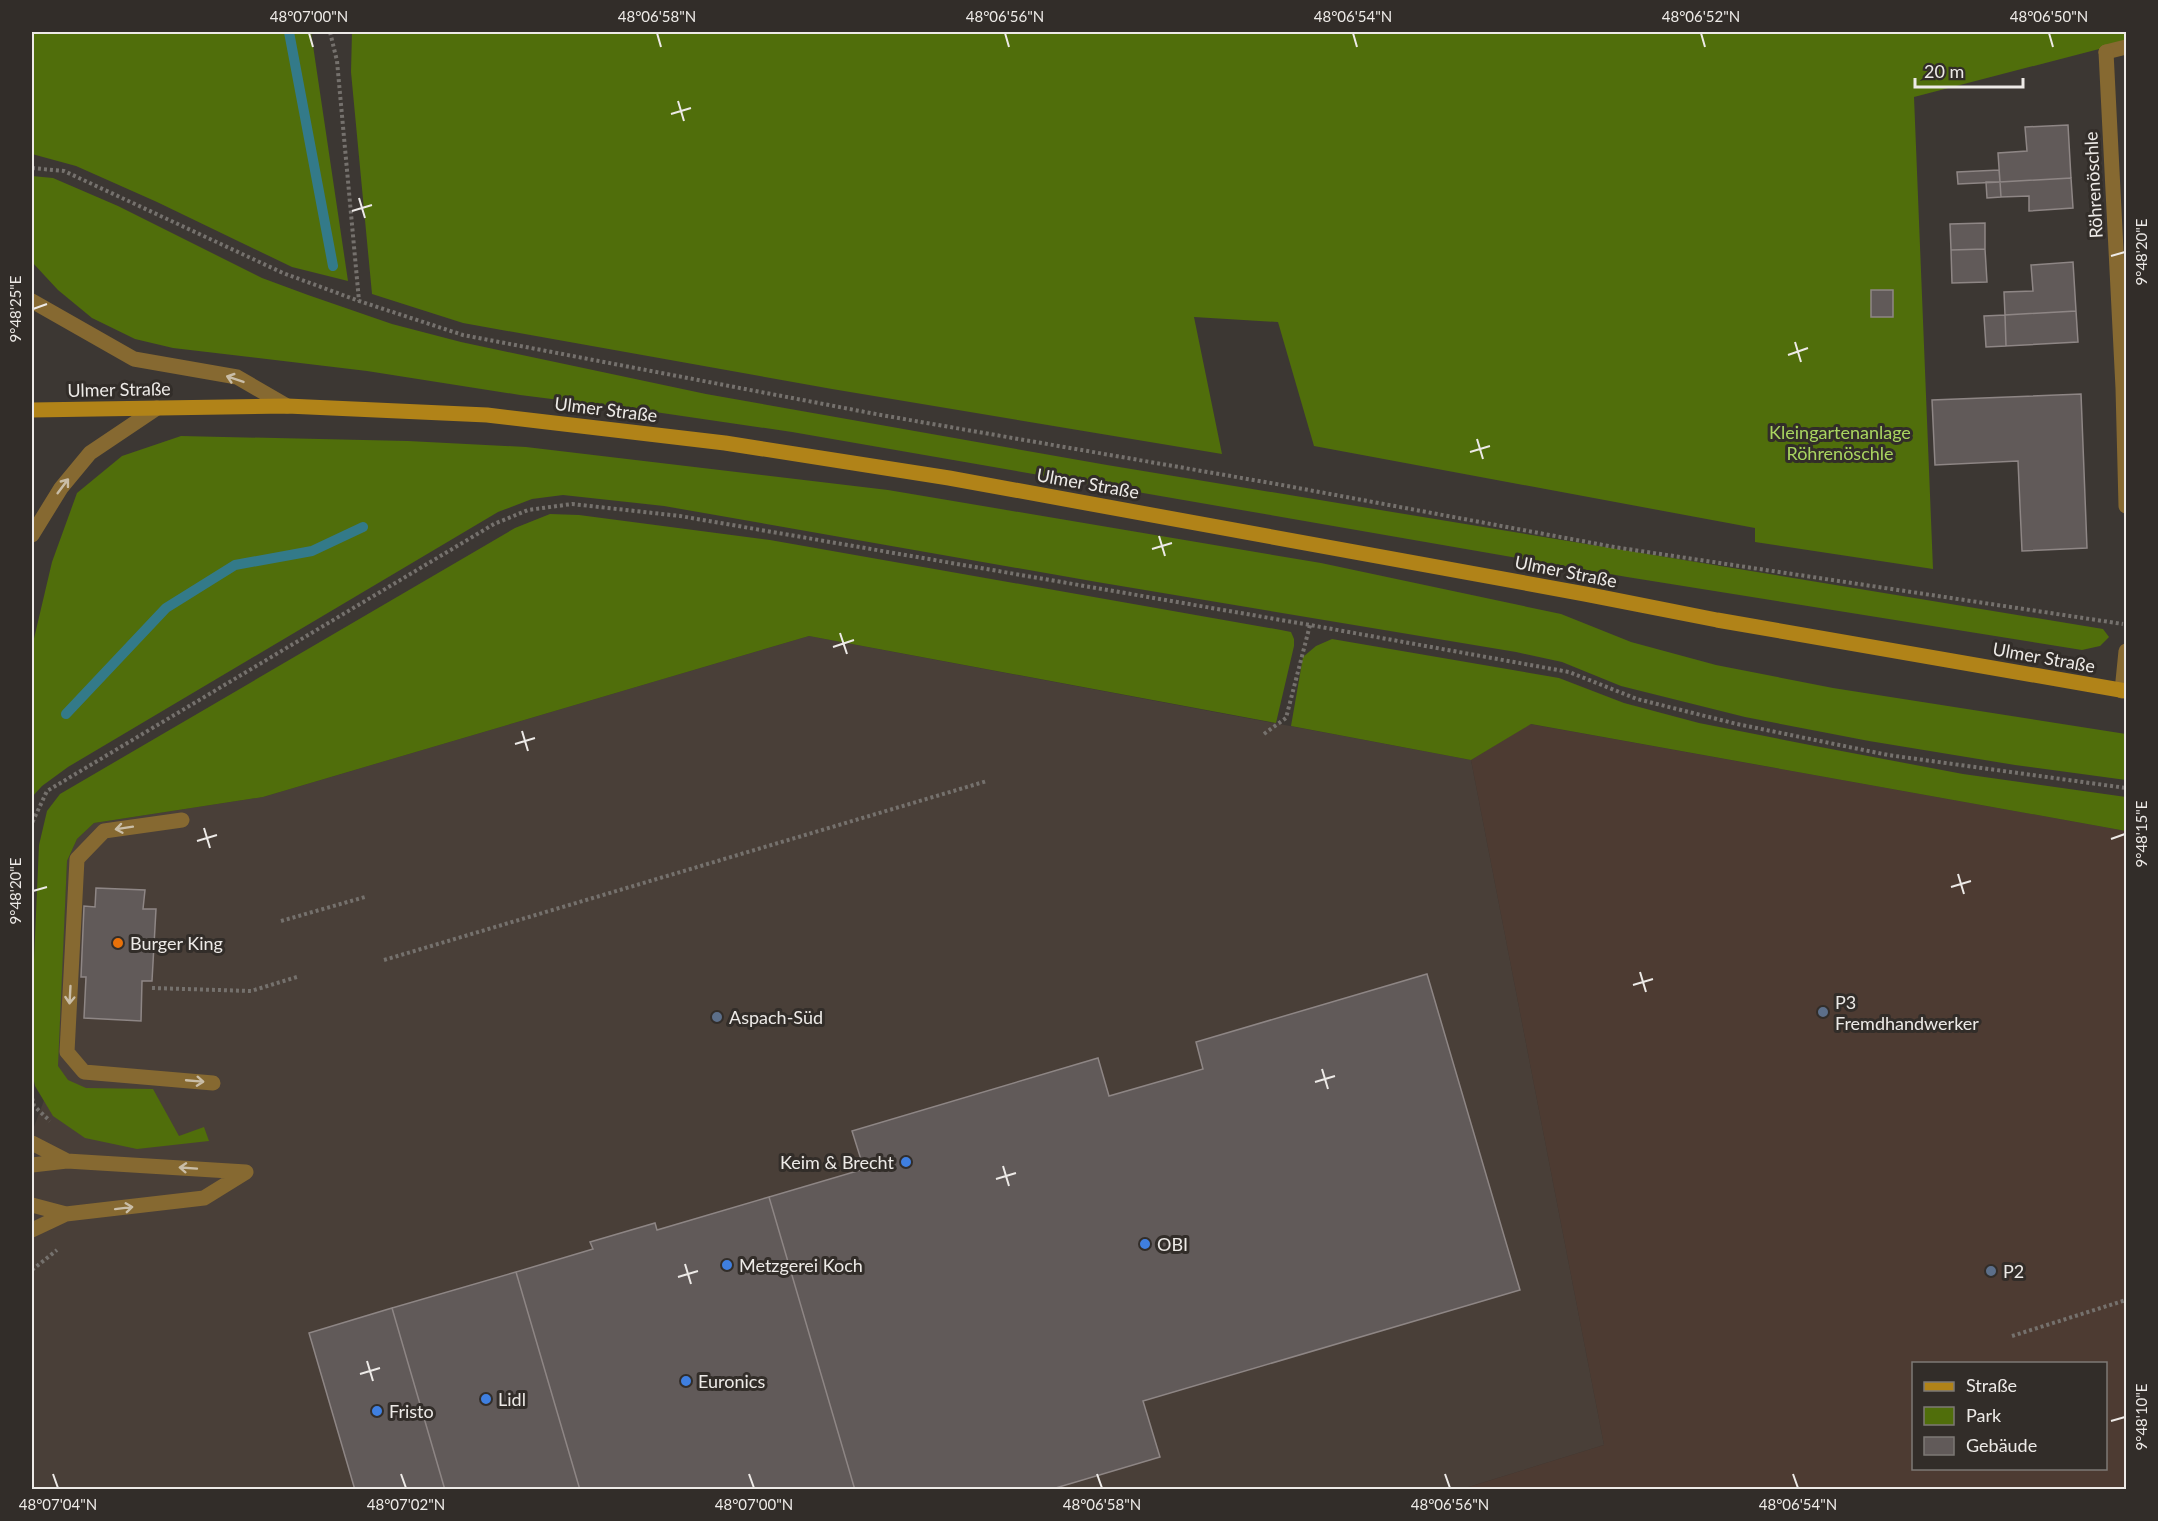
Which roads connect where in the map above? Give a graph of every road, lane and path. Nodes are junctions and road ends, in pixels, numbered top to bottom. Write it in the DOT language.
graph roads {
  1 [pos="330,32"];
  2 [pos="2127,47"];
  3 [pos="32,168"];
  4 [pos="32,301"];
  5 [pos="358,301"];
  6 [pos="2125,388"];
  7 [pos="287,406"];
  8 [pos="157,408"];
  9 [pos="32,410"];
  10 [pos="2127,506"];
  11 [pos="32,535"];
  12 [pos="1310,625"];
  13 [pos="2127,625"];
  14 [pos="2127,651"];
  15 [pos="2124,691"];
  16 [pos="1263,734"];
  17 [pos="987,781"];
  18 [pos="2127,788"];
  19 [pos="182,820"];
  20 [pos="32,828"];
  21 [pos="365,897"];
  22 [pos="281,921"];
  23 [pos="384,960"];
  24 [pos="297,976"];
  25 [pos="153,988"];
  26 [pos="213,1083"];
  27 [pos="32,1143"];
  28 [pos="67,1161"];
  29 [pos="32,1165"];
  30 [pos="32,1205"];
  31 [pos="66,1214"];
  32 [pos="32,1230"];
  33 [pos="2127,1300"];
  34 [pos="2012,1336"];
  1 -- 5 [label="path"];
  2 -- 6 [label="street, Röhrenöschle"];
  3 -- 5 [label="path"];
  7 -- 4 [label="street, one-way"];
  5 -- 13 [label="path"];
  6 -- 10 [label="street, Röhrenöschle"];
  7 -- 8 [label="main road, Ulmer Straße"];
  7 -- 15 [label="main road, Ulmer Straße"];
  8 -- 9 [label="main road, Ulmer Straße"];
  11 -- 8 [label="street, one-way"];
  12 -- 16 [label="path"];
  12 -- 18 [label="path"];
  12 -- 20 [label="path"];
  14 -- 15 [label="street"];
  17 -- 23 [label="path"];
  19 -- 26 [label="street, one-way"];
  21 -- 22 [label="path"];
  24 -- 25 [label="path"];
  27 -- 28 [label="street"];
  28 -- 29 [label="street"];
  31 -- 28 [label="street, one-way"];
  30 -- 31 [label="street"];
  31 -- 32 [label="street"];
  33 -- 34 [label="path"];
}
